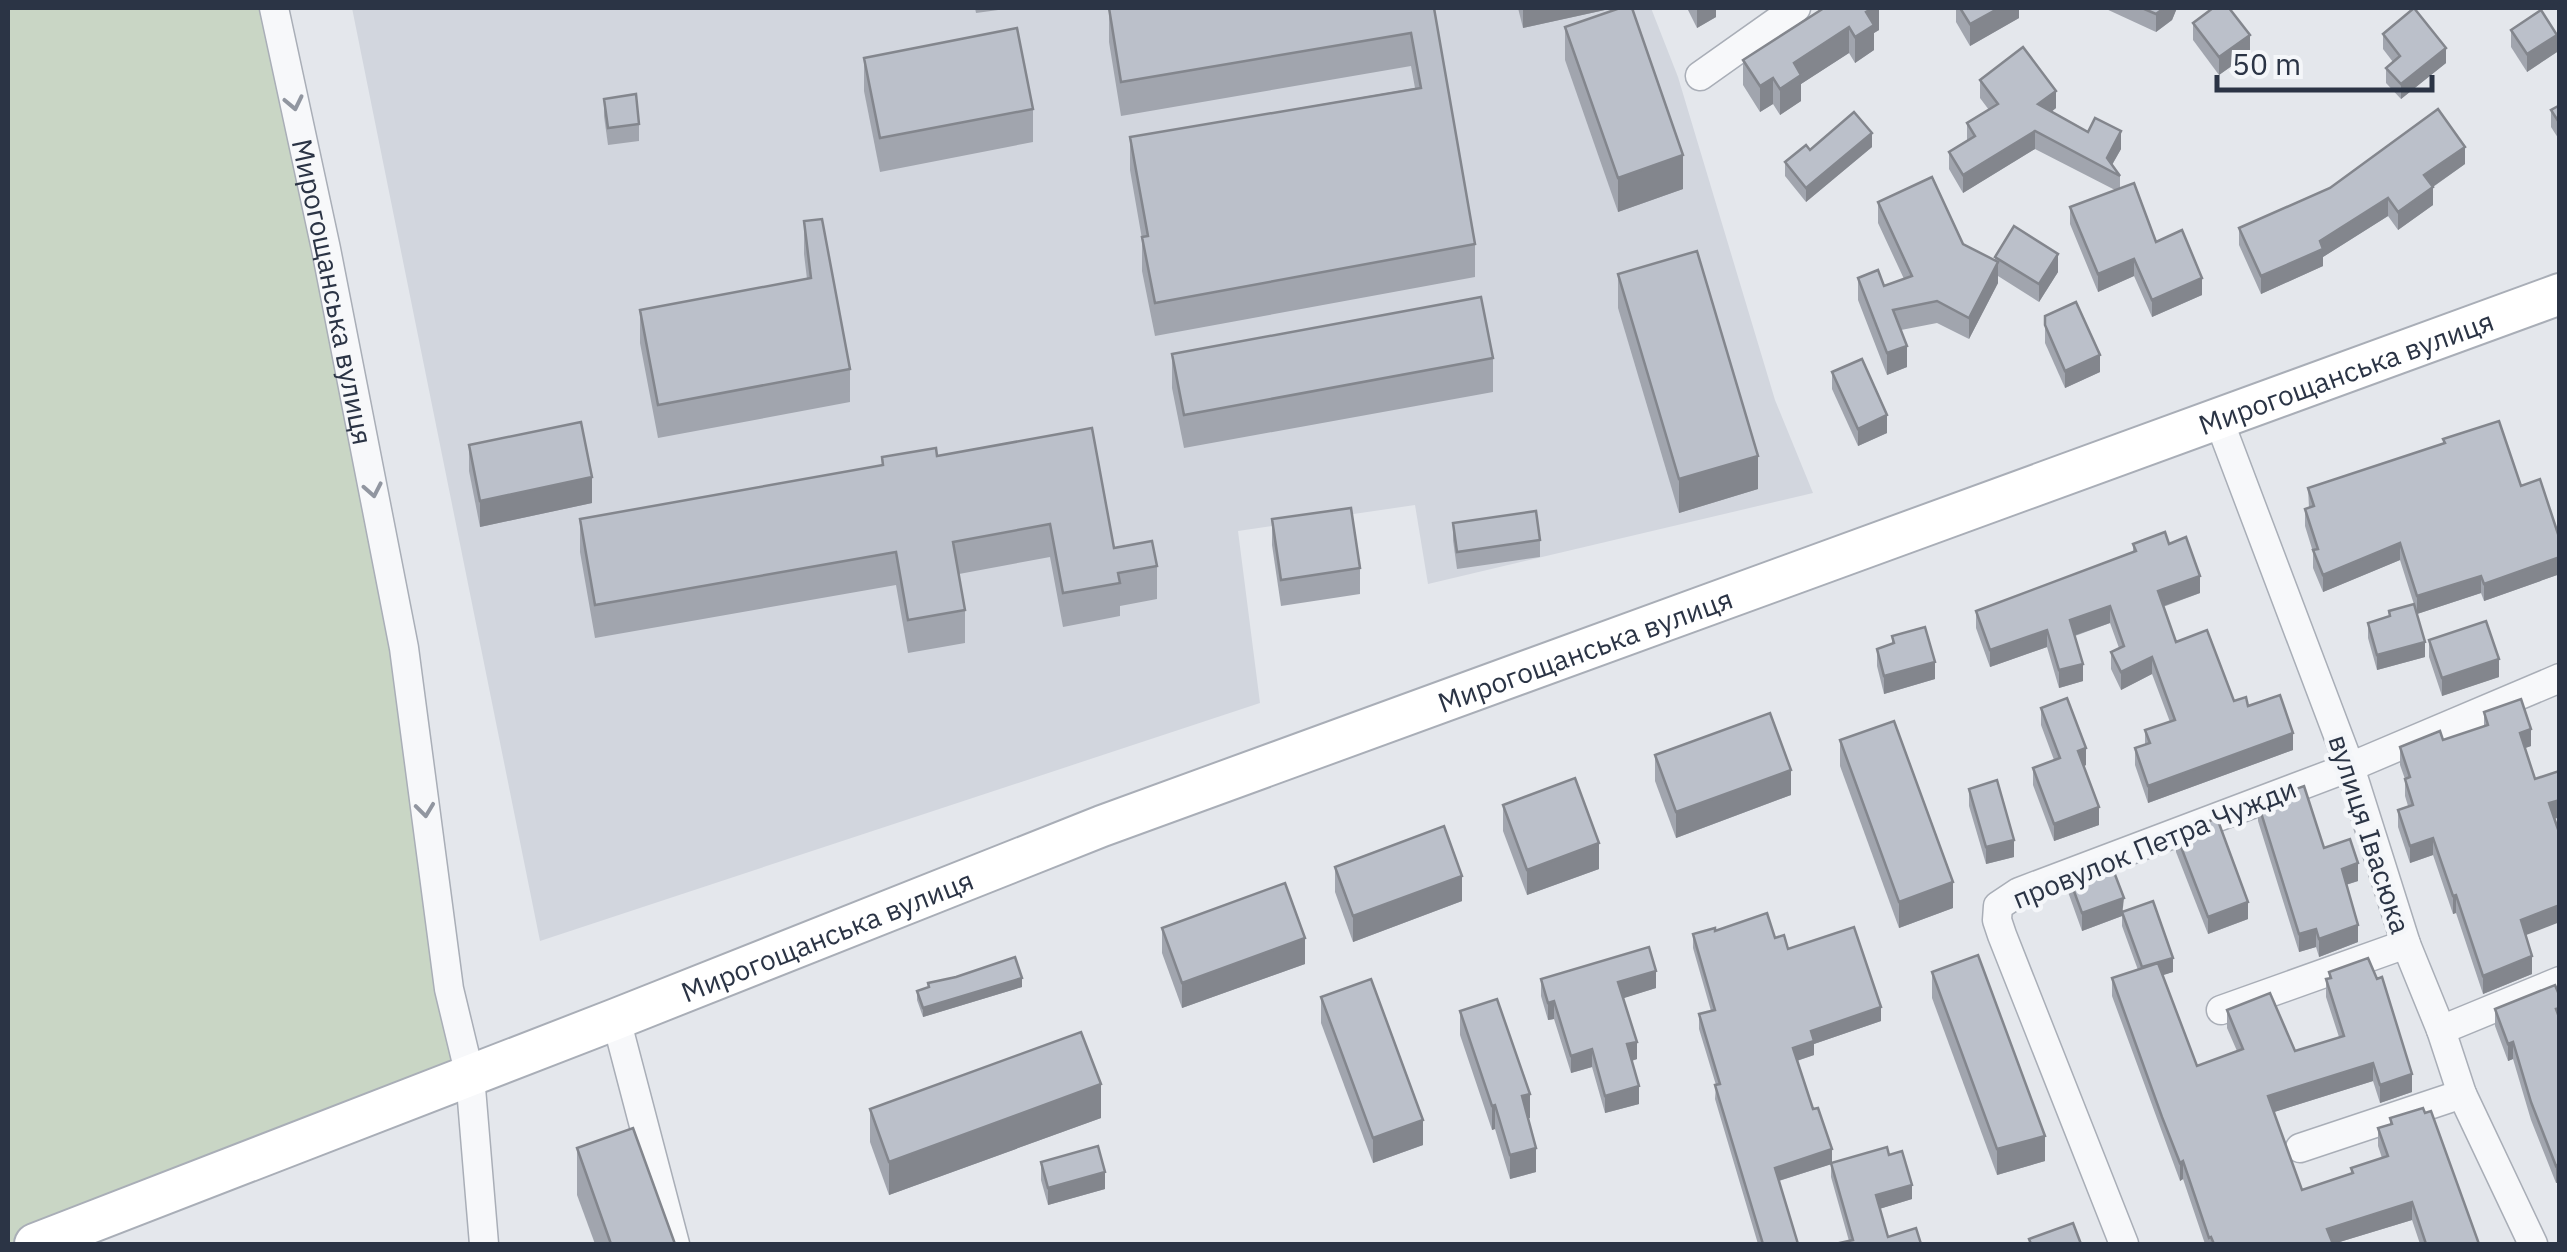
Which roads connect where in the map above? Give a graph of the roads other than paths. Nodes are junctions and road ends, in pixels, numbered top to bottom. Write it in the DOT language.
graph roads {
  1 [pos="274,8"];
  2 [pos="1796,8"];
  3 [pos="1700,76"];
  4 [pos="2560,294"];
  5 [pos="2218,418"];
  6 [pos="2560,678"];
  7 [pos="2350,766"];
  8 [pos="2406,944"];
  9 [pos="2560,981"];
  10 [pos="2221,1010"];
  11 [pos="616,1020"];
  12 [pos="2441,1030"];
  13 [pos="470,1076"];
  14 [pos="2462,1094"];
  15 [pos="2300,1148"];
  16 [pos="35,1244"];
  17 [pos="484,1244"];
  18 [pos="675,1244"];
  19 [pos="2124,1244"];
  20 [pos="2532,1244"];
  1 -- 13 [label="street, Мирогощанська вулиця, one-way"];
  2 -- 3 [label="street"];
  4 -- 5 [label="main road, Мирогощанська вулиця"];
  5 -- 7 [label="street, вулиця Івасюка"];
  5 -- 11 [label="main road, Мирогощанська вулиця"];
  6 -- 7 [label="street, провулок Петра Чужди"];
  7 -- 8 [label="street, вулиця Івасюка"];
  7 -- 19 [label="street, провулок Петра Чужди"];
  8 -- 10 [label="street"];
  8 -- 12 [label="street, вулиця Івасюка"];
  9 -- 12 [label="street"];
  11 -- 13 [label="main road, Мирогощанська вулиця"];
  11 -- 18 [label="street"];
  12 -- 14 [label="street, вулиця Івасюка"];
  13 -- 16 [label="main road"];
  13 -- 17 [label="street"];
  14 -- 15 [label="street"];
  14 -- 20 [label="street, вулиця Івасюка"];
}
